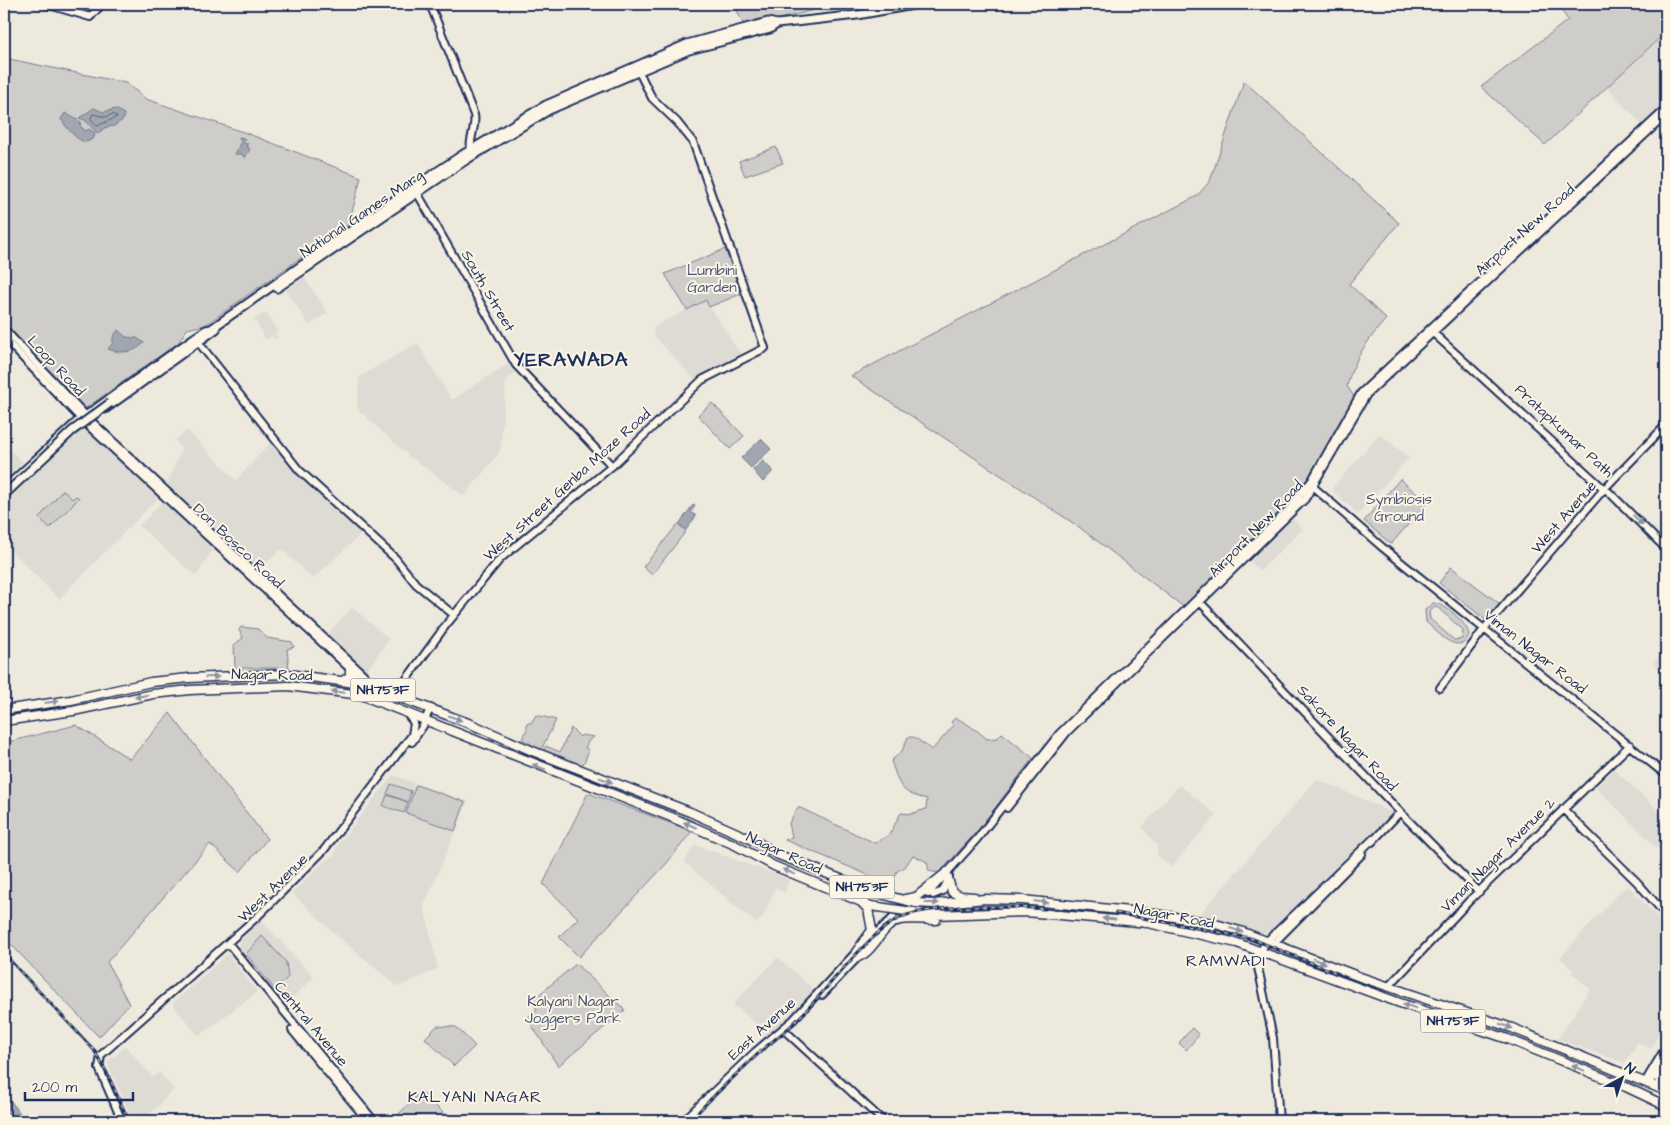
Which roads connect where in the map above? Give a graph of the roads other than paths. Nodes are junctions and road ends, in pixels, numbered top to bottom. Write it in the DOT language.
graph roads {
  1 [pos="46,4"];
  2 [pos="430,4"];
  3 [pos="919,4"];
  4 [pos="99,5"];
  5 [pos="637,68"];
  6 [pos="1666,109"];
  7 [pos="1666,115"];
  8 [pos="472,153"];
  9 [pos="416,190"];
  10 [pos="4,329"];
  11 [pos="1432,329"];
  12 [pos="212,330"];
  13 [pos="4,338"];
  14 [pos="199,343"];
  15 [pos="86,420"];
  16 [pos="1666,425"];
  17 [pos="612,466"];
  18 [pos="1312,483"];
  19 [pos="1607,489"];
  20 [pos="4,494"];
  21 [pos="1666,548"];
  22 [pos="1200,601"];
  23 [pos="454,615"];
  24 [pos="1484,629"];
  25 [pos="350,668"];
  26 [pos="344,680"];
  27 [pos="369,686"];
  28 [pos="1440,688"];
  29 [pos="395,695"];
  30 [pos="371,699"];
  31 [pos="430,708"];
  32 [pos="4,710"];
  33 [pos="401,710"];
  34 [pos="426,719"];
  35 [pos="4,722"];
  36 [pos="1630,745"];
  37 [pos="1666,775"];
  38 [pos="1563,809"];
  39 [pos="1400,812"];
  40 [pos="728,829"];
  41 [pos="737,832"];
  42 [pos="723,840"];
  43 [pos="732,843"];
  44 [pos="947,875"];
  45 [pos="1479,892"];
  46 [pos="930,894"];
  47 [pos="895,898"];
  48 [pos="989,900"];
  49 [pos="861,902"];
  50 [pos="979,914"];
  51 [pos="1666,914"];
  52 [pos="894,919"];
  53 [pos="1189,919"];
  54 [pos="1186,932"];
  55 [pos="1270,942"];
  56 [pos="228,946"];
  57 [pos="857,954"];
  58 [pos="1260,954"];
  59 [pos="1388,987"];
  60 [pos="1461,1011"];
  61 [pos="1457,1022"];
  62 [pos="785,1030"];
  63 [pos="1666,1047"];
  64 [pos="1666,1056"];
  65 [pos="102,1058"];
  66 [pos="1658,1068"];
  67 [pos="1647,1083"];
  68 [pos="1666,1090"];
  69 [pos="1644,1096"];
  70 [pos="1666,1106"];
  71 [pos="122,1121"];
  72 [pos="127,1121"];
  73 [pos="368,1121"];
  74 [pos="374,1121"];
  75 [pos="683,1121"];
  76 [pos="689,1121"];
  77 [pos="883,1121"];
  78 [pos="1279,1121"];
  1 -- 4 [label="street"];
  2 -- 8 [label="street"];
  3 -- 5 [label="main road, National Games Marg"];
  5 -- 8 [label="main road, National Games Marg"];
  5 -- 17 [label="street, West Street Genba Moze Road"];
  6 -- 11 [label="street, Airport New Road"];
  7 -- 11 [label="street, Airport New Road"];
  8 -- 9 [label="main road, National Games Marg"];
  9 -- 12 [label="main road, National Games Marg"];
  9 -- 17 [label="street, South Street"];
  10 -- 15 [label="street, Loop Road"];
  11 -- 18 [label="street, Airport New Road"];
  11 -- 19 [label="street, Pratapkumar Path"];
  12 -- 14 [label="main road, National Games Marg"];
  12 -- 15 [label="main road, National Games Marg"];
  12 -- 20 [label="main road, bridge"];
  13 -- 15 [label="street, Loop Road"];
  14 -- 15 [label="main road, National Games Marg"];
  14 -- 23 [label="street"];
  15 -- 20 [label="main road, National Games Marg"];
  15 -- 25 [label="street, Don Bosco Road"];
  15 -- 27 [label="street, Don Bosco Road"];
  16 -- 19 [label="street, West Avenue"];
  17 -- 23 [label="street, West Street Genba Moze Road"];
  18 -- 22 [label="street, Airport New Road"];
  18 -- 24 [label="street, Viman Nagar Road"];
  19 -- 21 [label="street, Pratapkumar Path, one-way"];
  19 -- 24 [label="street, West Avenue"];
  22 -- 39 [label="street, Sakore Nagar Road"];
  22 -- 44 [label="street, Airport New Road"];
  22 -- 44 [label="street, Airport New Road"];
  23 -- 29 [label="street, West Street Genba Moze Road"];
  24 -- 28 [label="street, West Avenue"];
  24 -- 36 [label="street, Viman Nagar Road"];
  25 -- 26 [label="highway"];
  25 -- 27 [label="street, Don Bosco Road"];
  26 -- 27 [label="highway, Nagar Road / NH753F"];
  32 -- 26 [label="highway, Nagar Road / NH753F, one-way"];
  27 -- 29 [label="highway, Nagar Road / NH753F"];
  27 -- 30 [label="street"];
  29 -- 31 [label="highway, Nagar Road / NH753F"];
  30 -- 33 [label="highway, Nagar Road / NH753F"];
  30 -- 35 [label="highway, Nagar Road / NH753F, one-way"];
  31 -- 34 [label="street, West Avenue"];
  31 -- 40 [label="highway, Nagar Road / NH753F, one-way"];
  33 -- 34 [label="highway, Nagar Road / NH753F"];
  33 -- 56 [label="street, West Avenue"];
  42 -- 34 [label="highway, Nagar Road / NH753F, one-way"];
  34 -- 56 [label="street, West Avenue"];
  36 -- 37 [label="street, Viman Nagar Road"];
  36 -- 38 [label="street, Viman Nagar Avenue 2"];
  38 -- 45 [label="street, Viman Nagar Avenue 2"];
  38 -- 51 [label="street"];
  39 -- 45 [label="street, Sakore Nagar Road"];
  39 -- 55 [label="street"];
  40 -- 41 [label="highway, Nagar Road / NH753F"];
  40 -- 42 [label="highway"];
  41 -- 43 [label="highway"];
  41 -- 47 [label="highway, Nagar Road / NH753F"];
  42 -- 43 [label="highway, Nagar Road / NH753F"];
  49 -- 43 [label="highway, Nagar Road / NH753F, one-way"];
  44 -- 46 [label="street"];
  44 -- 47 [label="highway"];
  44 -- 48 [label="highway"];
  45 -- 59 [label="street, Viman Nagar Avenue 2"];
  47 -- 48 [label="highway, Nagar Road / NH753F, one-way"];
  48 -- 53 [label="highway, Nagar Road / NH753F, one-way"];
  49 -- 50 [label="highway, Nagar Road / NH753F"];
  49 -- 57 [label="highway"];
  54 -- 50 [label="highway, Nagar Road / NH753F, one-way"];
  50 -- 57 [label="highway"];
  52 -- 57 [label="street, East Avenue"];
  53 -- 54 [label="highway"];
  53 -- 55 [label="highway, Nagar Road / NH753F, one-way"];
  54 -- 58 [label="highway, Nagar Road / NH753F"];
  55 -- 58 [label="street"];
  55 -- 59 [label="highway, Nagar Road / NH753F, one-way"];
  56 -- 65 [label="street, West Avenue"];
  56 -- 73 [label="street, Central Avenue"];
  56 -- 74 [label="street, Central Avenue"];
  57 -- 62 [label="street, East Avenue"];
  61 -- 58 [label="highway, Nagar Road / NH753F, one-way"];
  58 -- 78 [label="street"];
  59 -- 60 [label="highway, Nagar Road / NH753F"];
  60 -- 61 [label="highway"];
  60 -- 67 [label="highway, Nagar Road / NH753F, one-way"];
  69 -- 61 [label="highway, Nagar Road / NH753F, one-way"];
  62 -- 75 [label="street, East Avenue"];
  62 -- 76 [label="street, East Avenue"];
  62 -- 77 [label="street"];
  63 -- 67 [label="street"];
  64 -- 66 [label="street"];
  65 -- 71 [label="street"];
  65 -- 72 [label="street"];
  66 -- 67 [label="street"];
  66 -- 68 [label="highway"];
  67 -- 68 [label="highway, Nagar Road / NH753F"];
  67 -- 69 [label="highway"];
  69 -- 70 [label="highway, Nagar Road / NH753F"];
}
